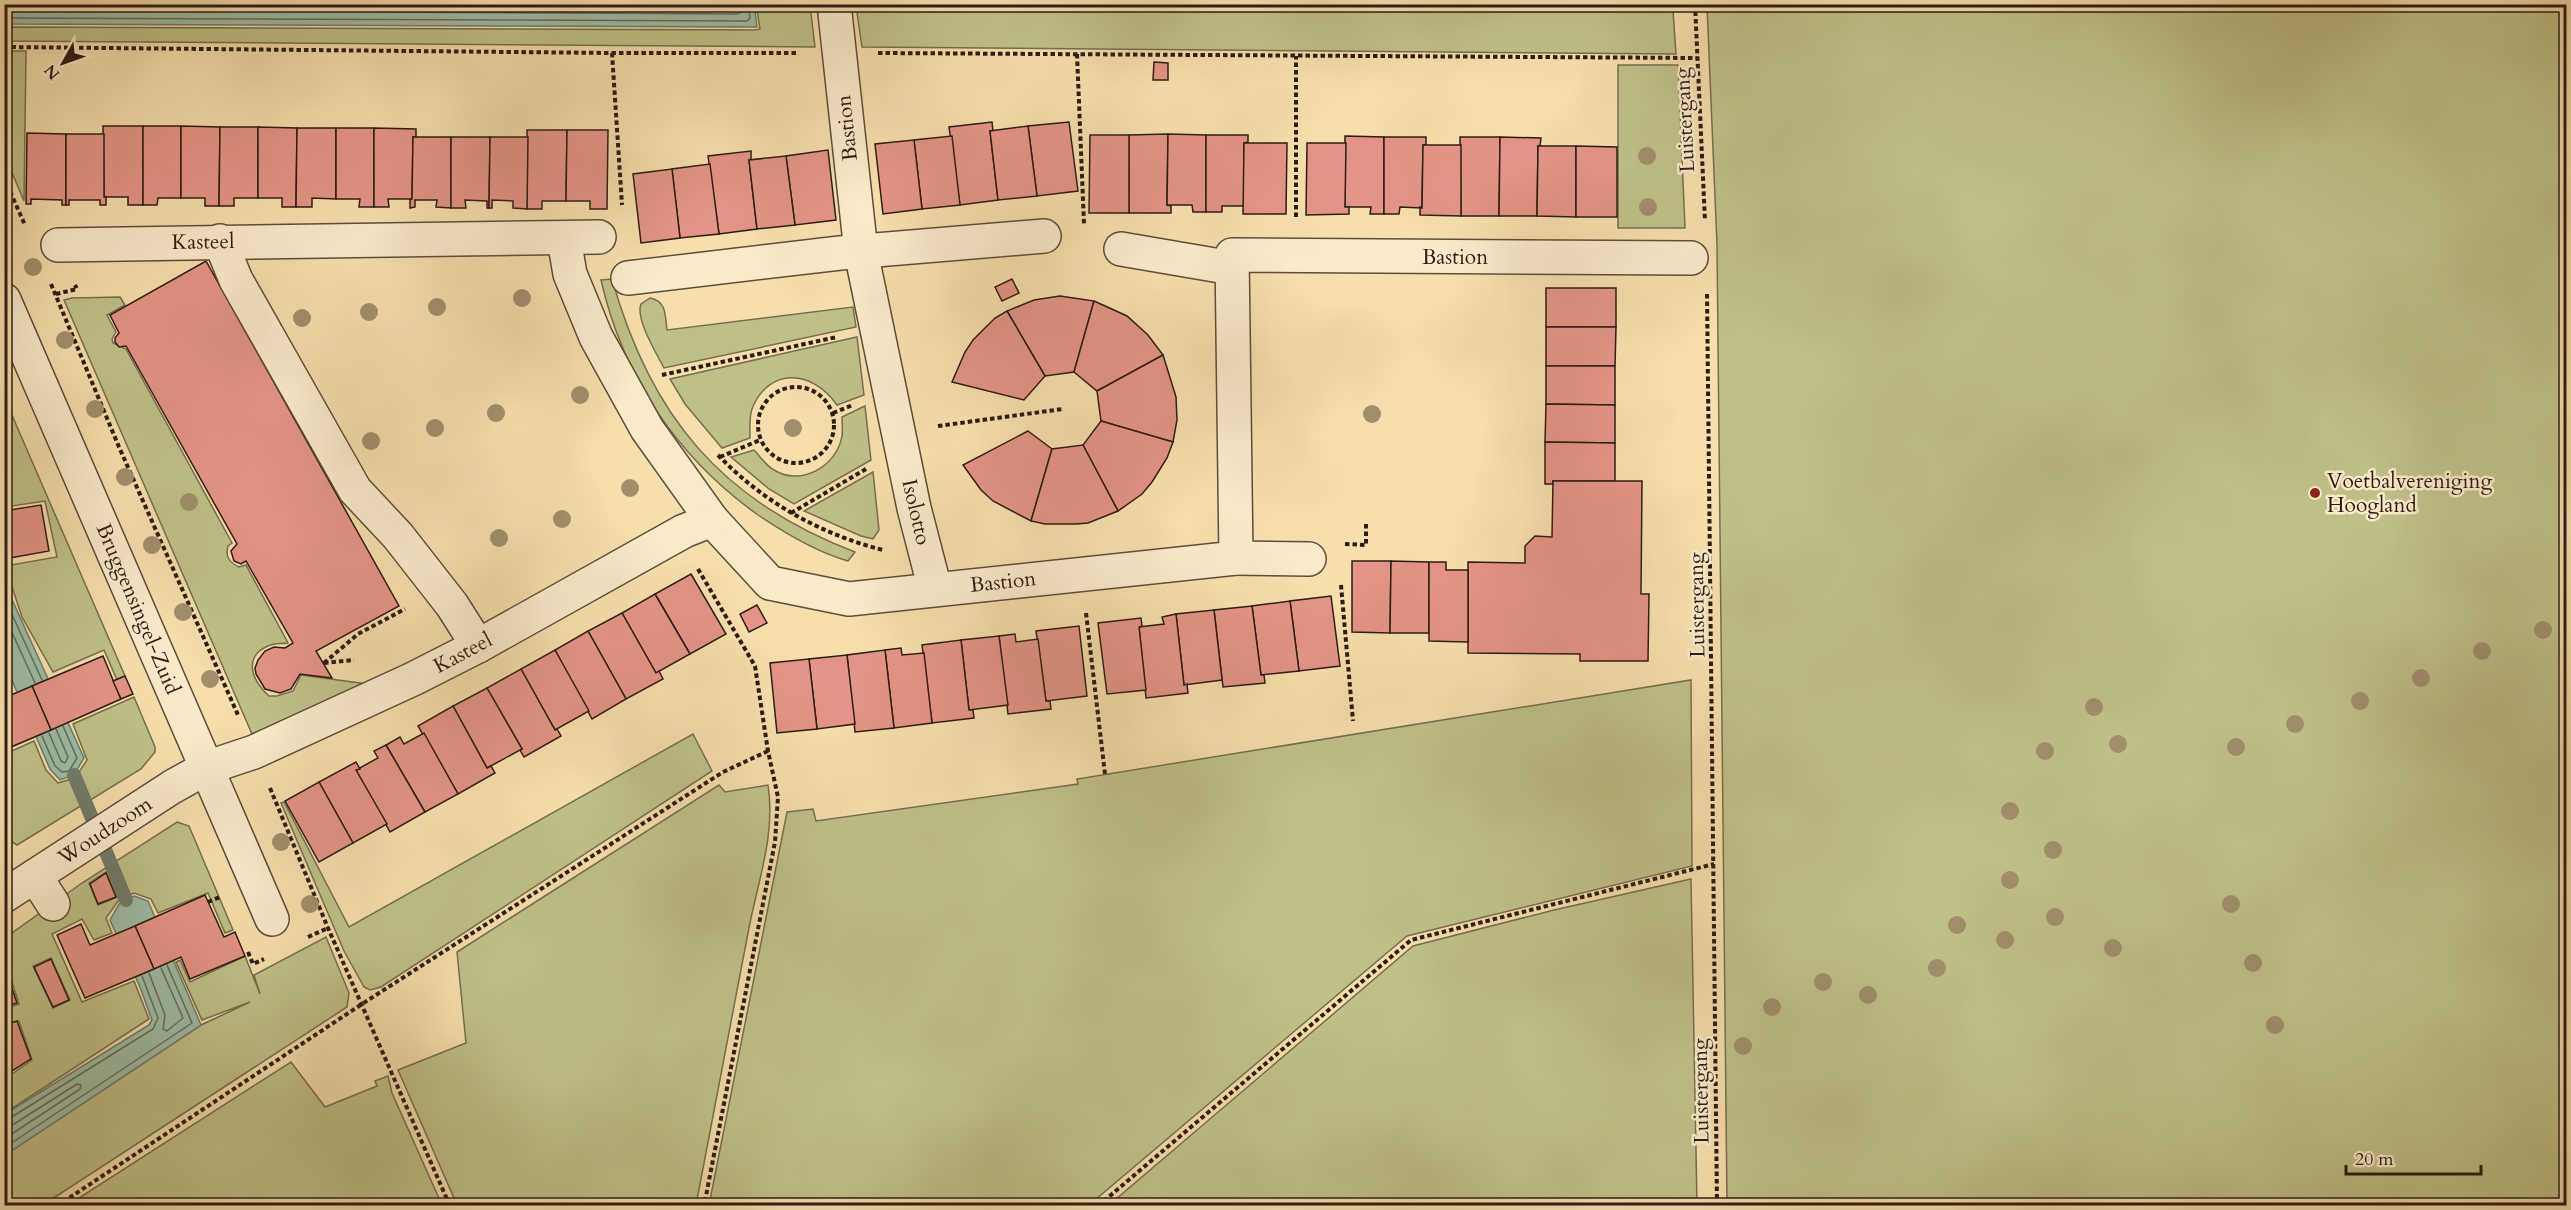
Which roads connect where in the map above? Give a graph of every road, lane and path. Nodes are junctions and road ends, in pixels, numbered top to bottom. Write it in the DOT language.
graph roads {
  1 [pos="834,4"];
  2 [pos="1695,4"];
  3 [pos="4,47"];
  4 [pos="787,52"];
  5 [pos="612,53"];
  6 [pos="839,53"];
  7 [pos="1077,54"];
  8 [pos="1296,56"];
  9 [pos="1697,58"];
  10 [pos="623,212"];
  11 [pos="1705,223"];
  12 [pos="1044,236"];
  13 [pos="599,237"];
  14 [pos="564,238"];
  15 [pos="220,242"];
  16 [pos="58,245"];
  17 [pos="1121,249"];
  18 [pos="861,252"];
  19 [pos="1296,256"];
  20 [pos="1232,268"];
  21 [pos="1699,270"];
  22 [pos="628,278"];
  23 [pos="70,292"];
  24 [pos="4,300"];
  25 [pos="877,327"];
  26 [pos="664,385"];
  27 [pos="1063,409"];
  28 [pos="760,440"];
  29 [pos="901,442"];
  30 [pos="714,450"];
  31 [pos="720,457"];
  32 [pos="791,513"];
  33 [pos="712,520"];
  34 [pos="1366,522"];
  35 [pos="677,535"];
  36 [pos="1352,544"];
  37 [pos="1236,558"];
  38 [pos="1309,559"];
  39 [pos="1080,574"];
  40 [pos="931,575"];
  41 [pos="1340,583"];
  42 [pos="415,609"];
  43 [pos="478,646"];
  44 [pos="347,661"];
  45 [pos="1353,721"];
  46 [pos="768,751"];
  47 [pos="254,752"];
  48 [pos="206,768"];
  49 [pos="1105,774"];
  50 [pos="1714,864"];
  51 [pos="36,876"];
  52 [pos="4,896"];
  53 [pos="224,896"];
  54 [pos="208,902"];
  55 [pos="53,904"];
  56 [pos="272,919"];
  57 [pos="328,928"];
  58 [pos="302,941"];
  59 [pos="244,945"];
  60 [pos="274,954"];
  61 [pos="362,1004"];
  62 [pos="57,1206"];
  63 [pos="450,1206"];
  64 [pos="704,1206"];
  65 [pos="1098,1206"];
  66 [pos="1717,1206"];
  1 -- 6 [label="street, Bastion"];
  2 -- 9 [label="path, Luistergang"];
  3 -- 5 [label="path"];
  4 -- 5 [label="path"];
  5 -- 10 [label="path"];
  6 -- 7 [label="path"];
  6 -- 18 [label="street, Bastion"];
  7 -- 8 [label="path"];
  7 -- 12 [label="path"];
  8 -- 9 [label="path"];
  8 -- 19 [label="path"];
  9 -- 11 [label="path, Luistergang"];
  12 -- 18 [label="street"];
  13 -- 14 [label="street, Kasteel"];
  14 -- 15 [label="street, Kasteel"];
  14 -- 33 [label="street"];
  15 -- 16 [label="street, Kasteel"];
  15 -- 43 [label="street"];
  17 -- 20 [label="street"];
  18 -- 22 [label="street"];
  18 -- 25 [label="street, Bastion"];
  19 -- 20 [label="street, Bastion"];
  19 -- 21 [label="street, Bastion"];
  20 -- 37 [label="street"];
  21 -- 50 [label="path, Luistergang"];
  23 -- 47 [label="path"];
  24 -- 48 [label="street, Bruggensingel-Zuid"];
  25 -- 26 [label="path"];
  25 -- 29 [label="street, Bastion"];
  27 -- 29 [label="path"];
  28 -- 28 [label="path"];
  28 -- 31 [label="path"];
  29 -- 32 [label="path"];
  29 -- 40 [label="street, Isolotto"];
  30 -- 31 [label="path"];
  31 -- 32 [label="path"];
  32 -- 40 [label="path"];
  33 -- 35 [label="street, Kasteel"];
  33 -- 40 [label="street, Bastion"];
  34 -- 36 [label="path"];
  35 -- 43 [label="street, Kasteel"];
  35 -- 46 [label="path"];
  37 -- 38 [label="street, Bastion"];
  37 -- 39 [label="street, Bastion"];
  39 -- 40 [label="street, Bastion"];
  39 -- 49 [label="path"];
  41 -- 45 [label="path"];
  42 -- 44 [label="path"];
  43 -- 47 [label="street, Kasteel"];
  46 -- 61 [label="path"];
  46 -- 64 [label="path"];
  47 -- 48 [label="street, Kasteel"];
  47 -- 57 [label="path"];
  48 -- 51 [label="street, Woudzoom"];
  48 -- 56 [label="street, Bruggensingel-Zuid"];
  50 -- 65 [label="path"];
  50 -- 66 [label="path, Luistergang"];
  51 -- 52 [label="street, Woudzoom"];
  51 -- 55 [label="street"];
  53 -- 54 [label="path"];
  57 -- 58 [label="path"];
  57 -- 61 [label="path"];
  59 -- 60 [label="path"];
  61 -- 62 [label="path"];
  61 -- 63 [label="path"];
}
